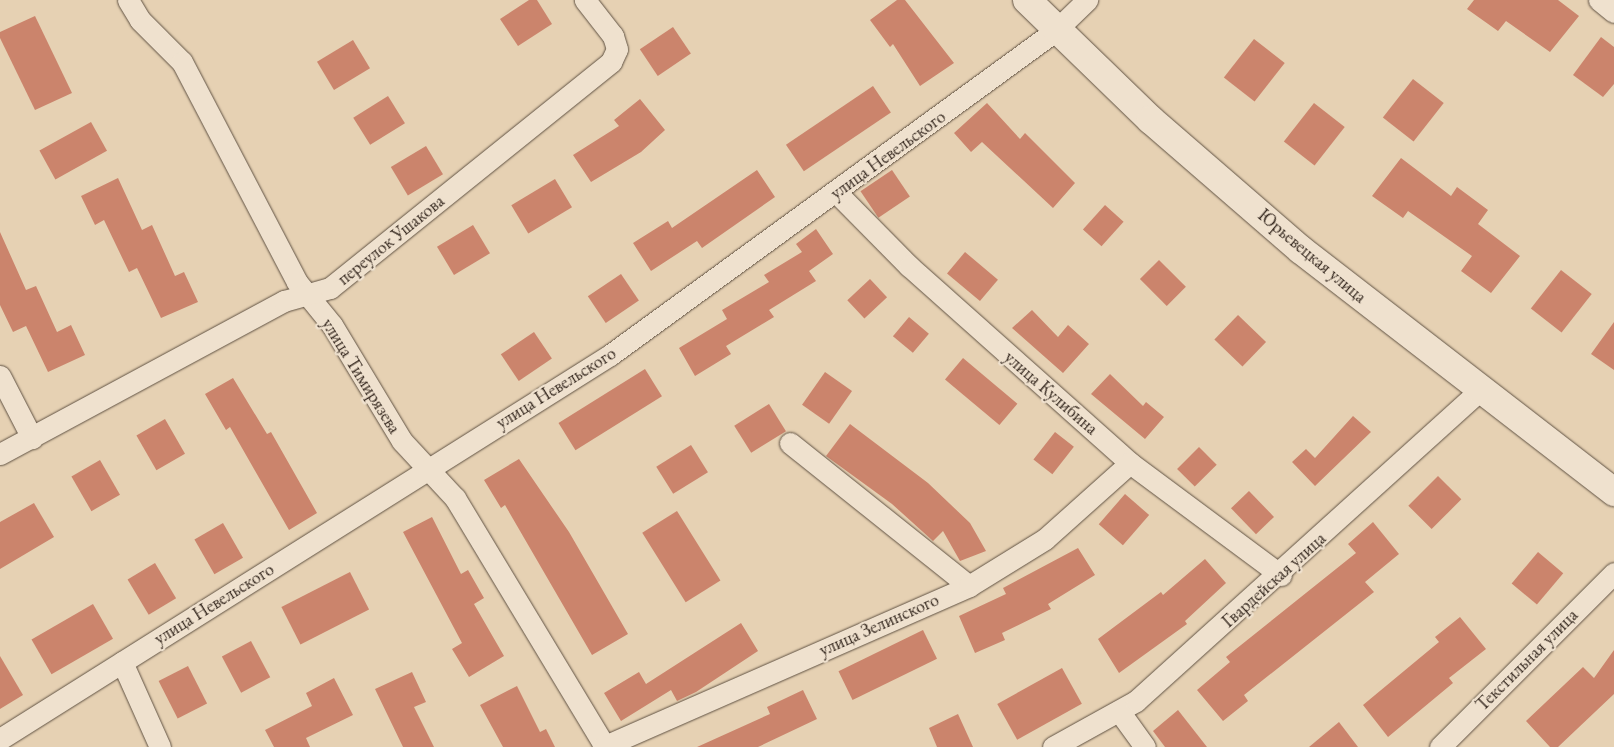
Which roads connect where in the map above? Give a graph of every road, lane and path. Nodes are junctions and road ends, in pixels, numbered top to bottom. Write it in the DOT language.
graph roads {
  1 [pos="128,0"];
  2 [pos="585,0"];
  3 [pos="1027,0"];
  4 [pos="1087,0"];
  5 [pos="1600,0"];
  6 [pos="1614,12"];
  7 [pos="1055,32"];
  8 [pos="837,193"];
  9 [pos="308,294"];
  10 [pos="0,376"];
  11 [pos="1479,392"];
  12 [pos="32,438"];
  13 [pos="790,443"];
  14 [pos="0,454"];
  15 [pos="1130,463"];
  16 [pos="429,469"];
  17 [pos="1614,492"];
  18 [pos="1614,573"];
  19 [pos="1281,575"];
  20 [pos="969,586"];
  21 [pos="122,662"];
  22 [pos="1119,711"];
  23 [pos="0,739"];
  24 [pos="1444,746"];
  25 [pos="160,747"];
  26 [pos="604,747"];
  27 [pos="1053,747"];
  28 [pos="1145,747"];
  1 -- 9 [label="street, улица Тимирязева"];
  2 -- 9 [label="street, переулок Ушакова"];
  3 -- 7 [label="main road, Юрьевецкая улица"];
  4 -- 7 [label="street, улица Невельского"];
  5 -- 6 [label="street"];
  7 -- 8 [label="street, улица Невельского"];
  7 -- 11 [label="main road, Юрьевецкая улица"];
  8 -- 15 [label="street, улица Кулибина"];
  8 -- 16 [label="street, улица Невельского"];
  9 -- 12 [label="street, переулок Ушакова"];
  9 -- 16 [label="street, улица Тимирязева"];
  10 -- 12 [label="street"];
  11 -- 17 [label="main road, Юрьевецкая улица"];
  11 -- 19 [label="street, Гвардейская улица"];
  12 -- 14 [label="street, переулок Ушакова"];
  13 -- 20 [label="street"];
  15 -- 19 [label="street, улица Кулибина"];
  15 -- 20 [label="street, улица Зелинского"];
  16 -- 21 [label="street, улица Невельского"];
  16 -- 26 [label="street, улица Тимирязева"];
  18 -- 24 [label="street, Текстильная улица"];
  19 -- 22 [label="street, Гвардейская улица"];
  20 -- 26 [label="street, улица Зелинского"];
  21 -- 23 [label="street, улица Невельского"];
  21 -- 25 [label="street"];
  22 -- 27 [label="street, Гвардейская улица"];
  22 -- 28 [label="street"];
}
